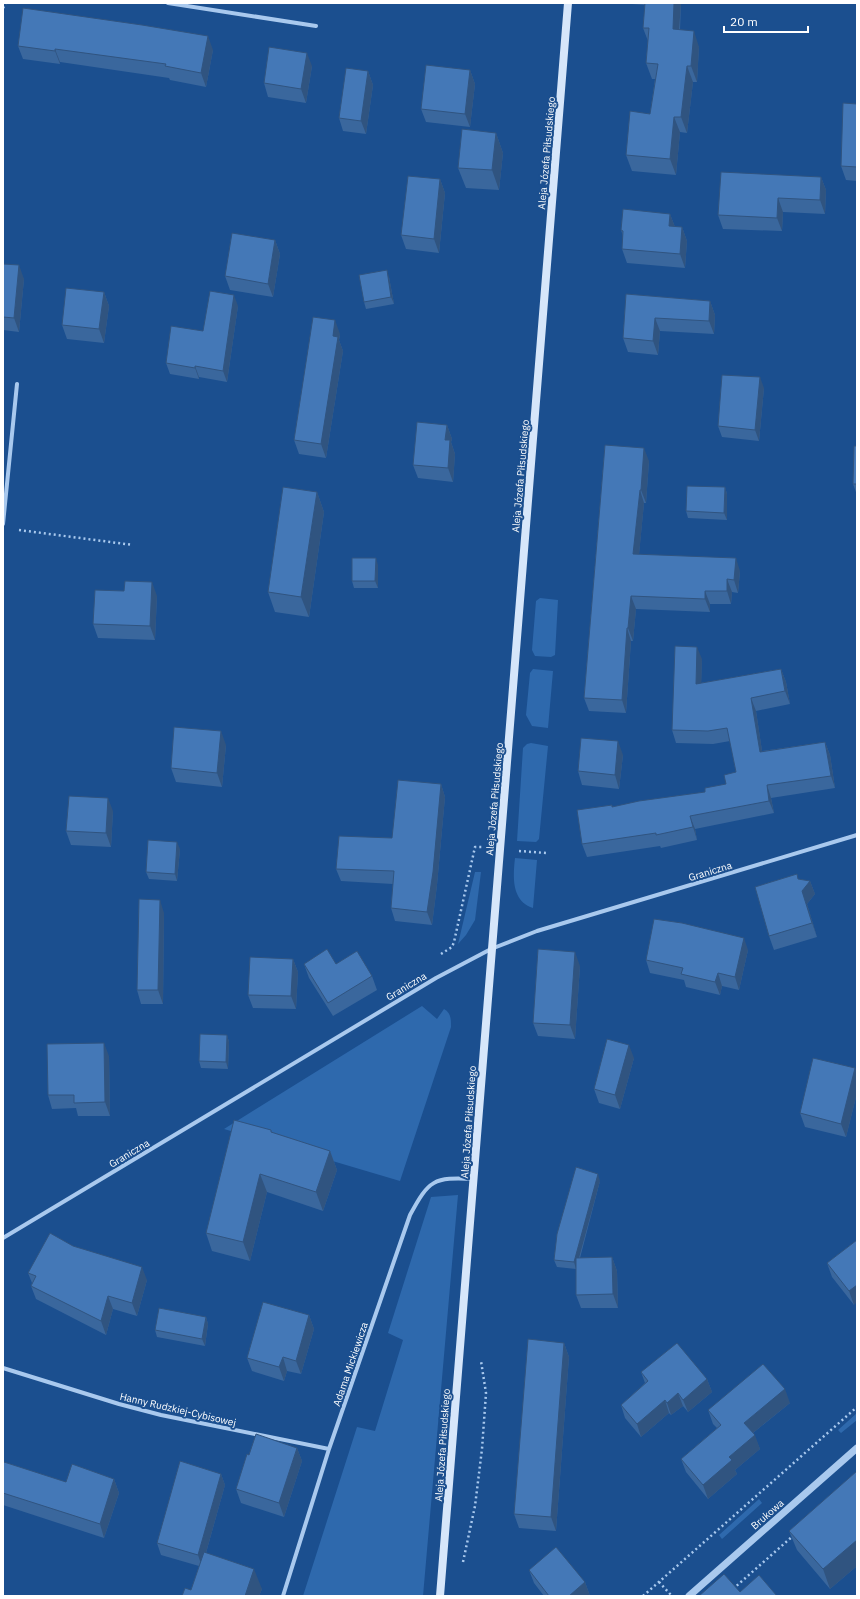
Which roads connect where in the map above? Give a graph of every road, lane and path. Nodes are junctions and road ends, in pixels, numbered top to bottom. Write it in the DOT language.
graph roads {
  1 [pos="6,3"];
  2 [pos="168,3"];
  3 [pos="568,3"];
  4 [pos="3,8"];
  5 [pos="316,26"];
  6 [pos="17,384"];
  7 [pos="3,524"];
  8 [pos="18,530"];
  9 [pos="133,545"];
  10 [pos="857,835"];
  11 [pos="500,849"];
  12 [pos="546,853"];
  13 [pos="491,949"];
  14 [pos="439,956"];
  15 [pos="474,1179"];
  16 [pos="3,1238"];
  17 [pos="481,1361"];
  18 [pos="3,1368"];
  19 [pos="857,1407"];
  20 [pos="857,1448"];
  21 [pos="330,1449"];
  22 [pos="800,1530"];
  23 [pos="462,1566"];
  24 [pos="659,1582"];
  25 [pos="731,1591"];
  26 [pos="283,1596"];
  27 [pos="440,1596"];
  28 [pos="643,1596"];
  29 [pos="672,1596"];
  30 [pos="689,1596"];
  1 -- 4 [label="path"];
  2 -- 5 [label="street"];
  3 -- 11 [label="main road, Aleja Józefa Piłsudskiego"];
  6 -- 7 [label="street"];
  8 -- 9 [label="path"];
  10 -- 13 [label="street, Graniczna"];
  11 -- 12 [label="path"];
  11 -- 13 [label="main road, Aleja Józefa Piłsudskiego"];
  11 -- 14 [label="path"];
  13 -- 15 [label="main road, Aleja Józefa Piłsudskiego"];
  13 -- 16 [label="street, Graniczna"];
  15 -- 21 [label="street, Adama Mickiewicza"];
  15 -- 27 [label="main road, Aleja Józefa Piłsudskiego"];
  17 -- 23 [label="path"];
  18 -- 21 [label="street, Hanny Rudzkiej-Cybisowej"];
  19 -- 24 [label="path"];
  20 -- 30 [label="street, Brukowa"];
  21 -- 26 [label="street, Adama Mickiewicza"];
  22 -- 25 [label="path"];
  24 -- 28 [label="path"];
  24 -- 29 [label="path"];
}
